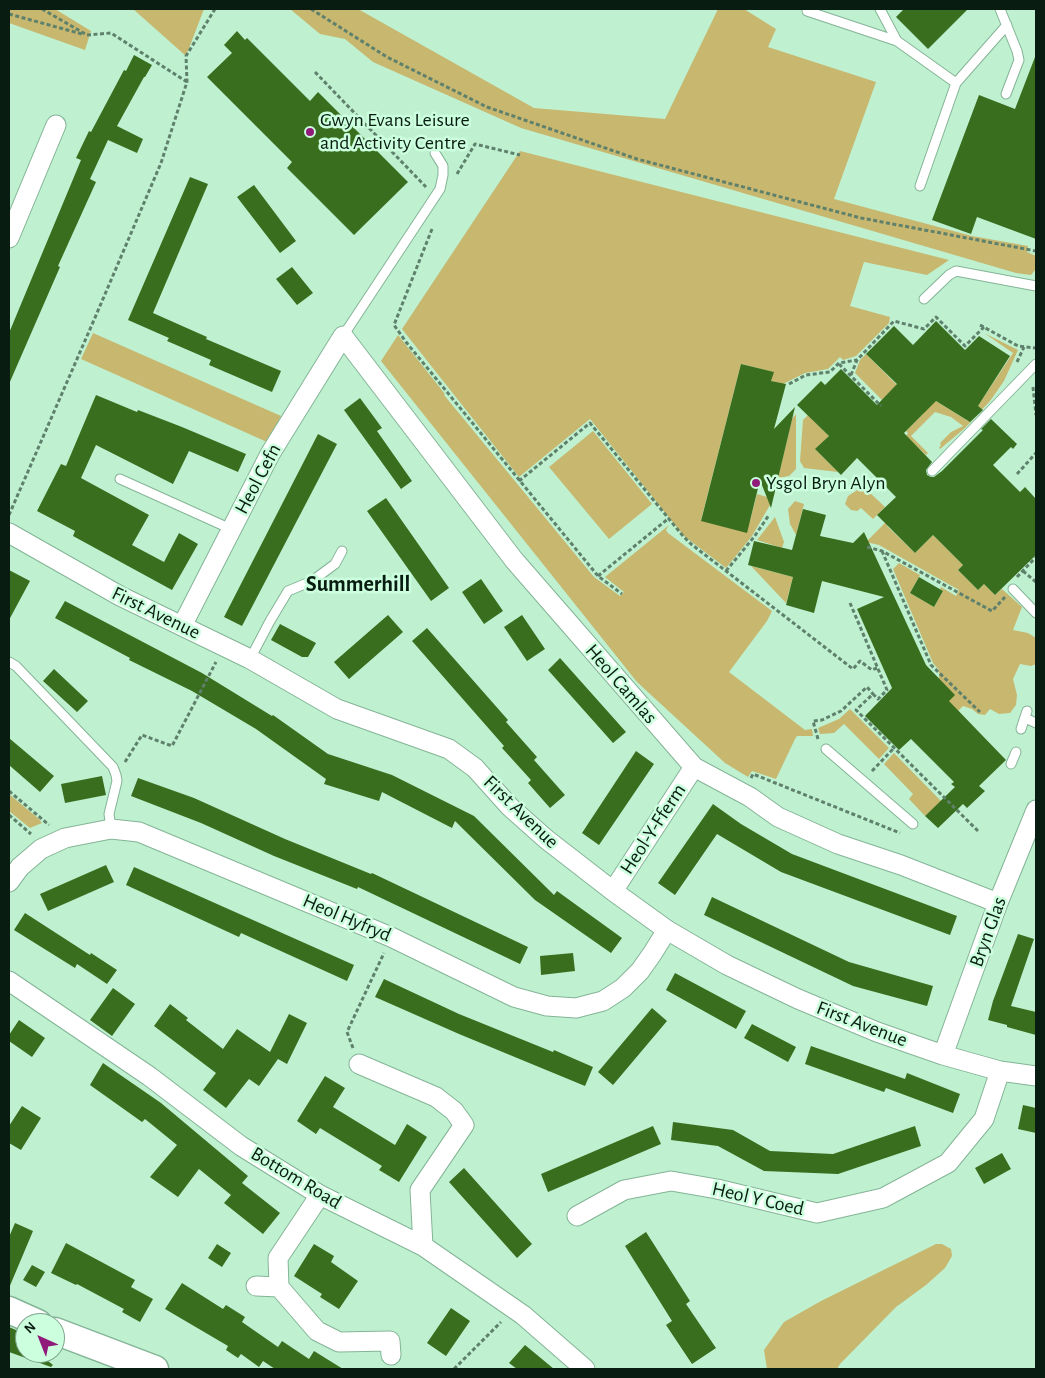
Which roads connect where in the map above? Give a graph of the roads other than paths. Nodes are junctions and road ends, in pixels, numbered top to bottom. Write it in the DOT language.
graph roads {
  1 [pos="880,9"];
  2 [pos="1000,9"];
  3 [pos="807,11"];
  4 [pos="1007,25"];
  5 [pos="897,41"];
  6 [pos="956,82"];
  7 [pos="1006,94"];
  8 [pos="56,125"];
  9 [pos="435,153"];
  10 [pos="920,186"];
  11 [pos="16,200"];
  12 [pos="9,238"];
  13 [pos="1036,286"];
  14 [pos="924,299"];
  15 [pos="343,336"];
  16 [pos="1036,364"];
  17 [pos="932,471"];
  18 [pos="120,479"];
  19 [pos="232,529"];
  20 [pos="9,533"];
  21 [pos="342,552"];
  22 [pos="1013,589"];
  23 [pos="1036,611"];
  24 [pos="182,626"];
  25 [pos="250,659"];
  26 [pos="9,662"];
  27 [pos="1036,723"];
  28 [pos="1021,729"];
  29 [pos="826,749"];
  30 [pos="1016,752"];
  31 [pos="1011,764"];
  32 [pos="694,767"];
  33 [pos="1036,810"];
  34 [pos="912,823"];
  35 [pos="111,829"];
  36 [pos="9,882"];
  37 [pos="613,891"];
  38 [pos="998,903"];
  39 [pos="667,930"];
  40 [pos="9,981"];
  41 [pos="943,1055"];
  42 [pos="359,1064"];
  43 [pos="1000,1071"];
  44 [pos="1036,1076"];
  45 [pos="320,1195"];
  46 [pos="577,1216"];
  47 [pos="423,1246"];
  48 [pos="256,1286"];
  49 [pos="278,1287"];
  50 [pos="65,1334"];
  51 [pos="391,1341"];
  52 [pos="155,1369"];
  53 [pos="585,1369"];
  1 -- 5 [label="lane"];
  2 -- 4 [label="lane"];
  3 -- 5 [label="lane"];
  4 -- 6 [label="lane"];
  4 -- 7 [label="lane"];
  5 -- 6 [label="lane"];
  6 -- 10 [label="lane"];
  8 -- 11 [label="street"];
  9 -- 15 [label="lane"];
  11 -- 12 [label="street"];
  13 -- 14 [label="lane"];
  15 -- 19 [label="street, Heol Cefn"];
  15 -- 32 [label="street, Heol Camlas"];
  16 -- 17 [label="lane"];
  18 -- 19 [label="lane"];
  19 -- 24 [label="street, Heol Cefn"];
  20 -- 24 [label="street, First Avenue"];
  21 -- 25 [label="lane"];
  22 -- 23 [label="lane"];
  24 -- 25 [label="street, First Avenue"];
  25 -- 37 [label="street, First Avenue"];
  26 -- 35 [label="lane"];
  27 -- 28 [label="lane"];
  29 -- 34 [label="lane"];
  30 -- 31 [label="lane"];
  32 -- 37 [label="street, Heol-Y-Fferm"];
  32 -- 38 [label="street, Heol Camlas"];
  33 -- 38 [label="street, Bryn Glas"];
  35 -- 36 [label="street, Heol Hyfryd"];
  35 -- 39 [label="street, Heol Hyfryd"];
  37 -- 39 [label="street, First Avenue"];
  38 -- 41 [label="street, Bryn Glas"];
  39 -- 41 [label="street, First Avenue"];
  40 -- 45 [label="street, Bottom Road"];
  41 -- 43 [label="street, First Avenue"];
  42 -- 47 [label="street"];
  43 -- 44 [label="street, First Avenue"];
  43 -- 46 [label="street, Heol Y Coed"];
  45 -- 47 [label="street, Bottom Road"];
  45 -- 49 [label="street"];
  47 -- 53 [label="street, Bottom Road"];
  48 -- 49 [label="street"];
  49 -- 51 [label="street"];
  50 -- 52 [label="street"];
}
